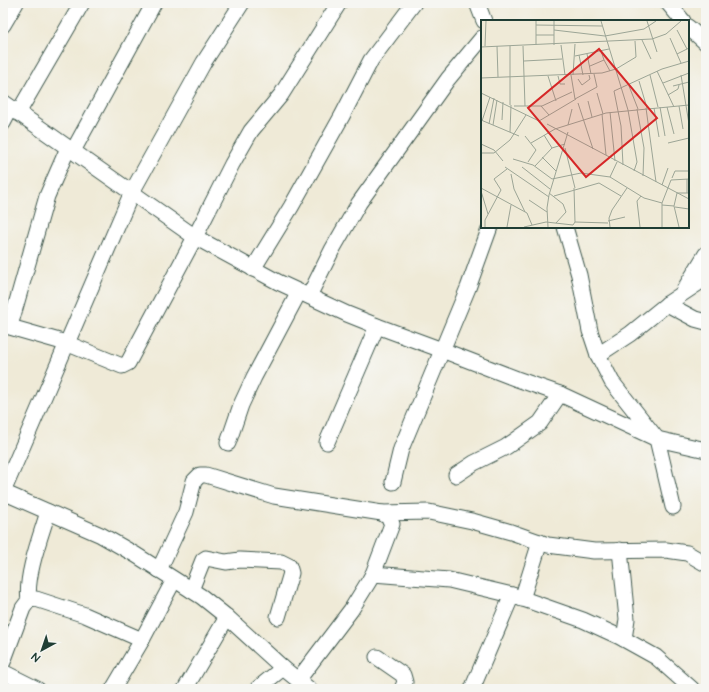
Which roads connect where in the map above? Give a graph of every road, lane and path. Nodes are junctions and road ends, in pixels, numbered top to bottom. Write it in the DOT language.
graph roads {
  1 [pos="16,3"];
  2 [pos="82,3"];
  3 [pos="154,3"];
  4 [pos="242,3"];
  5 [pos="339,3"];
  6 [pos="414,3"];
  7 [pos="477,3"];
  8 [pos="668,3"];
  9 [pos="484,20"];
  10 [pos="682,20"];
  11 [pos="3,25"];
  12 [pos="689,28"];
  13 [pos="481,39"];
  14 [pos="706,44"];
  15 [pos="11,107"];
  16 [pos="3,123"];
  17 [pos="71,149"];
  18 [pos="132,192"];
  19 [pos="490,228"];
  20 [pos="565,228"];
  21 [pos="195,237"];
  22 [pos="706,254"];
  23 [pos="253,269"];
  24 [pos="706,278"];
  25 [pos="304,294"];
  26 [pos="682,294"];
  27 [pos="667,304"];
  28 [pos="706,322"];
  29 [pos="7,325"];
  30 [pos="378,326"];
  31 [pos="66,343"];
  32 [pos="442,350"];
  33 [pos="598,355"];
  34 [pos="560,394"];
  35 [pos="657,440"];
  36 [pos="327,442"];
  37 [pos="228,443"];
  38 [pos="706,450"];
  39 [pos="456,475"];
  40 [pos="393,482"];
  41 [pos="3,492"];
  42 [pos="674,507"];
  43 [pos="48,512"];
  44 [pos="382,513"];
  45 [pos="540,542"];
  46 [pos="620,550"];
  47 [pos="706,564"];
  48 [pos="159,570"];
  49 [pos="373,574"];
  50 [pos="174,580"];
  51 [pos="191,590"];
  52 [pos="517,597"];
  53 [pos="29,600"];
  54 [pos="227,617"];
  55 [pos="278,617"];
  56 [pos="624,639"];
  57 [pos="142,640"];
  58 [pos="377,657"];
  59 [pos="3,662"];
  60 [pos="284,668"];
  61 [pos="3,672"];
  62 [pos="304,684"];
  63 [pos="37,689"];
  64 [pos="113,689"];
  65 [pos="185,689"];
  66 [pos="257,689"];
  67 [pos="402,689"];
  68 [pos="472,689"];
  69 [pos="692,689"];
  1 -- 11 [label="street"];
  2 -- 15 [label="street"];
  3 -- 17 [label="street"];
  4 -- 18 [label="street"];
  5 -- 21 [label="street"];
  6 -- 23 [label="street"];
  7 -- 9 [label="street"];
  8 -- 10 [label="street"];
  12 -- 14 [label="street"];
  13 -- 25 [label="street"];
  15 -- 16 [label="street"];
  15 -- 17 [label="street"];
  17 -- 18 [label="street"];
  17 -- 29 [label="street"];
  18 -- 21 [label="street"];
  18 -- 31 [label="street"];
  19 -- 32 [label="street"];
  20 -- 33 [label="street"];
  21 -- 23 [label="street"];
  21 -- 31 [label="street"];
  22 -- 26 [label="street"];
  23 -- 25 [label="street"];
  24 -- 26 [label="street"];
  25 -- 30 [label="street"];
  25 -- 37 [label="street"];
  26 -- 27 [label="street"];
  27 -- 28 [label="street"];
  27 -- 33 [label="street"];
  29 -- 31 [label="street"];
  30 -- 32 [label="street"];
  30 -- 36 [label="street"];
  31 -- 41 [label="street"];
  32 -- 34 [label="street"];
  32 -- 40 [label="street"];
  33 -- 35 [label="street"];
  34 -- 35 [label="street"];
  34 -- 39 [label="street"];
  35 -- 38 [label="street"];
  35 -- 42 [label="street"];
  41 -- 43 [label="street"];
  43 -- 48 [label="street"];
  43 -- 53 [label="street"];
  44 -- 45 [label="street"];
  44 -- 48 [label="street"];
  44 -- 49 [label="street"];
  45 -- 46 [label="street"];
  45 -- 52 [label="street"];
  46 -- 47 [label="street"];
  46 -- 56 [label="street"];
  48 -- 50 [label="street"];
  49 -- 52 [label="street"];
  49 -- 62 [label="street"];
  50 -- 51 [label="street"];
  50 -- 57 [label="street"];
  51 -- 54 [label="street"];
  51 -- 55 [label="street"];
  52 -- 56 [label="street"];
  52 -- 68 [label="street"];
  53 -- 57 [label="street"];
  53 -- 59 [label="street"];
  54 -- 60 [label="street"];
  54 -- 65 [label="street"];
  56 -- 69 [label="street"];
  57 -- 64 [label="street"];
  58 -- 67 [label="street"];
  60 -- 62 [label="street"];
  60 -- 66 [label="street"];
  61 -- 63 [label="street"];
}
